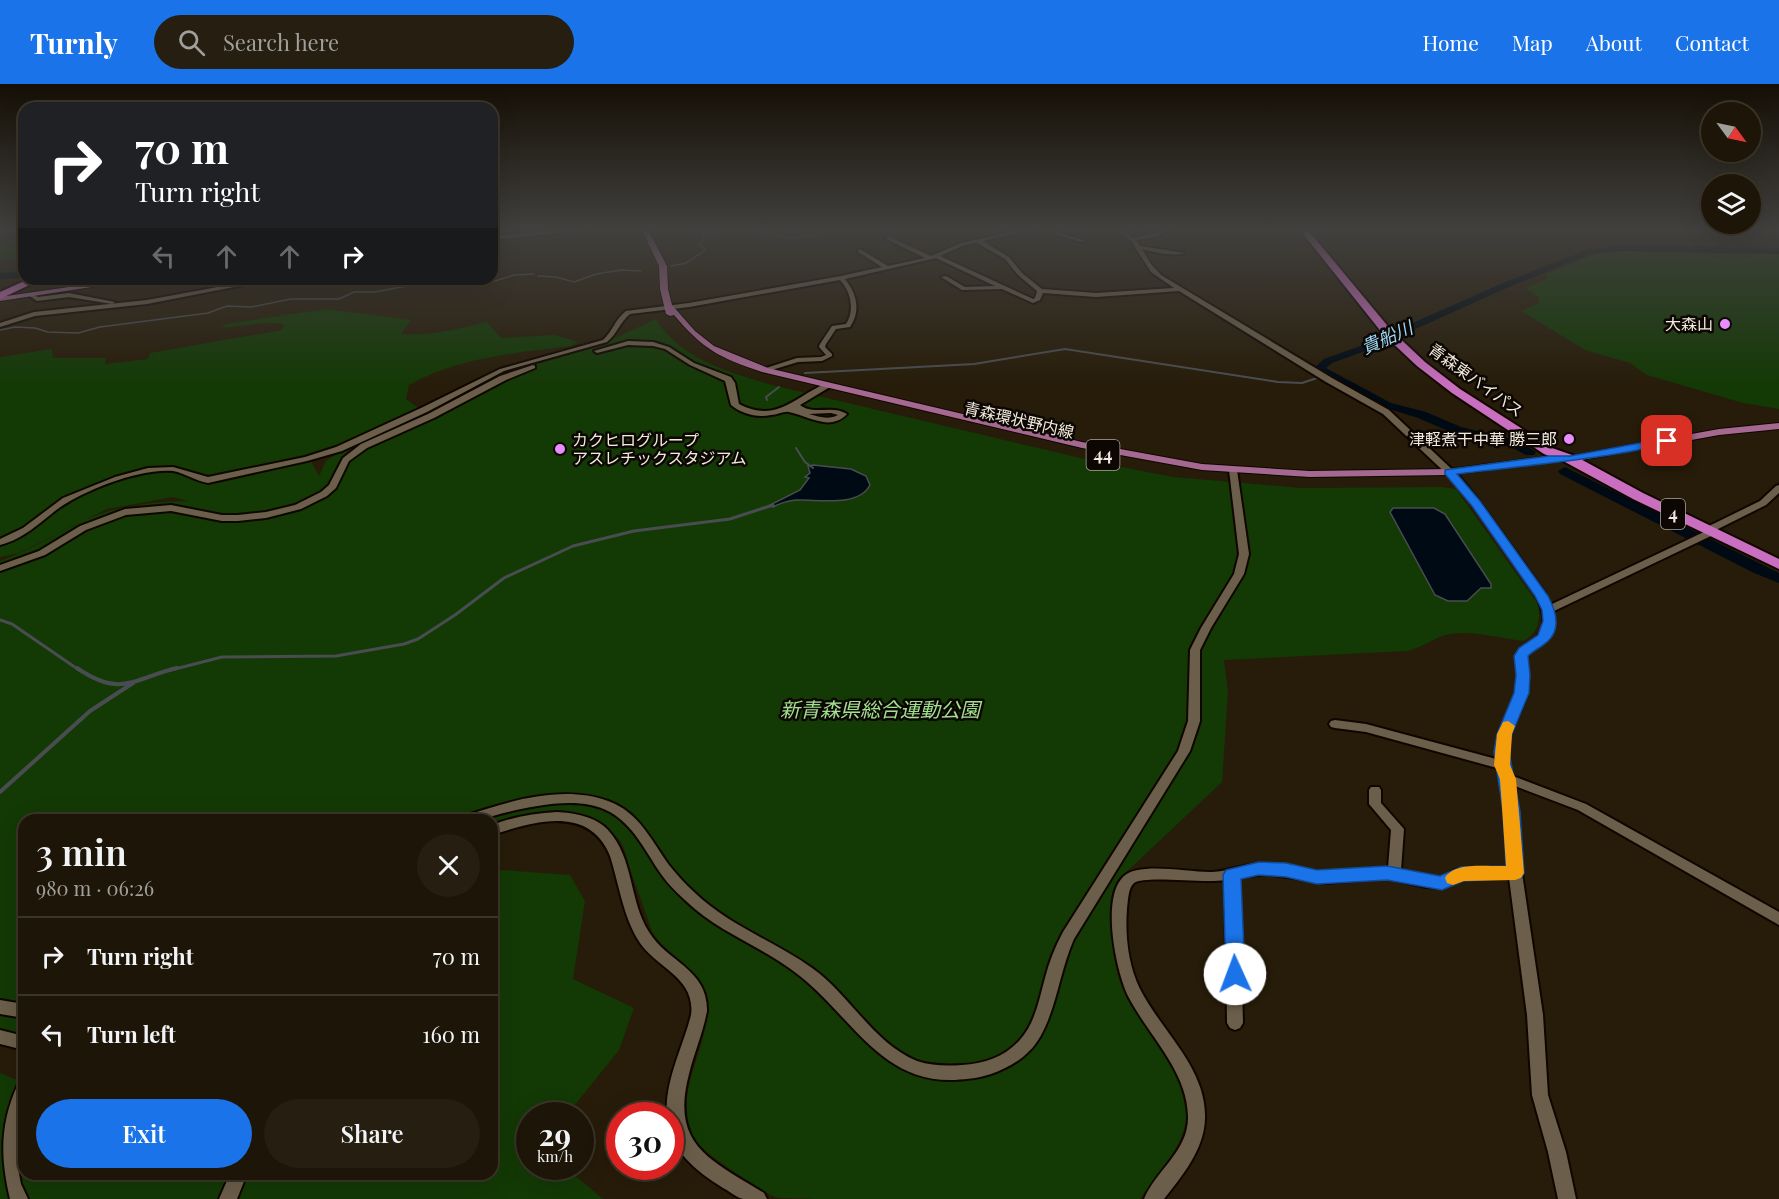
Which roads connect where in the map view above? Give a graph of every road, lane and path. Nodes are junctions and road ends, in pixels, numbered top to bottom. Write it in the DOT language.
graph roads {
  1 [pos="664,282"];
  2 [pos="817,282"];
  3 [pos="845,282"];
  4 [pos="952,282"];
  5 [pos="990,282"];
  6 [pos="1029,282"];
  7 [pos="1170,282"];
  8 [pos="1349,282"];
  9 [pos="1355,282"];
  10 [pos="23,285"];
  11 [pos="99,285"];
  12 [pos="242,285"];
  13 [pos="1001,287"];
  14 [pos="1182,289"];
  15 [pos="1040,291"];
  16 [pos="31,295"];
  17 [pos="0,297"];
  18 [pos="111,305"];
  19 [pos="670,307"];
  20 [pos="0,325"];
  21 [pos="1393,334"];
  22 [pos="765,370"];
  23 [pos="824,387"];
  24 [pos="792,408"];
  25 [pos="827,415"];
  26 [pos="1779,426"];
  27 [pos="1570,459"];
  28 [pos="1234,473"];
  29 [pos="1452,475"];
  30 [pos="1779,488"];
  31 [pos="1701,536"];
  32 [pos="0,542"];
  33 [pos="1779,566"];
  34 [pos="0,568"];
  35 [pos="1548,610"];
  36 [pos="1335,724"];
  37 [pos="1502,765"];
  38 [pos="1508,779"];
  39 [pos="1375,790"];
  40 [pos="484,814"];
  41 [pos="498,828"];
  42 [pos="1515,873"];
  43 [pos="1394,874"];
  44 [pos="1232,875"];
  45 [pos="1779,920"];
  46 [pos="0,1007"];
  47 [pos="18,1010"];
  48 [pos="1235,1023"];
  49 [pos="0,1036"];
  50 [pos="18,1041"];
  51 [pos="18,1105"];
  52 [pos="236,1180"];
  53 [pos="19,1199"];
  54 [pos="228,1199"];
  55 [pos="758,1199"];
  56 [pos="1153,1199"];
  57 [pos="1567,1199"];
  1 -- 19 [label="main road, 青森環状野内線 / 44"];
  2 -- 19 [label="street"];
  3 -- 22 [label="street"];
  4 -- 13 [label="street"];
  5 -- 13 [label="street"];
  6 -- 15 [label="street"];
  7 -- 14 [label="street"];
  8 -- 21 [label="highway, 青森東バイパス / 4"];
  9 -- 21 [label="highway, 青森東バイパス / 4"];
  10 -- 17 [label="highway"];
  11 -- 16 [label="main road"];
  12 -- 18 [label="street"];
  13 -- 15 [label="street"];
  14 -- 15 [label="street"];
  14 -- 29 [label="street"];
  16 -- 17 [label="main road"];
  16 -- 18 [label="street"];
  18 -- 20 [label="street"];
  19 -- 22 [label="main road, 青森環状野内線 / 44"];
  19 -- 23 [label="main road, 青森環状野内線 / 44"];
  19 -- 32 [label="street"];
  21 -- 27 [label="highway, 青森東バイパス / 4"];
  22 -- 23 [label="main road, 青森環状野内線 / 44"];
  23 -- 24 [label="street"];
  23 -- 28 [label="main road, 青森環状野内線 / 44"];
  24 -- 25 [label="street"];
  24 -- 34 [label="street"];
  26 -- 27 [label="main road, 青森環状野内線 / 44"];
  27 -- 29 [label="main road, 青森環状野内線 / 44"];
  27 -- 31 [label="highway, 青森東バイパス / 4"];
  28 -- 29 [label="main road, 青森環状野内線 / 44"];
  28 -- 40 [label="street"];
  29 -- 35 [label="street"];
  30 -- 31 [label="street"];
  31 -- 33 [label="highway, 青森東バイパス / 4"];
  31 -- 35 [label="street"];
  35 -- 37 [label="street"];
  36 -- 37 [label="street"];
  37 -- 38 [label="street"];
  38 -- 42 [label="street"];
  38 -- 45 [label="street"];
  39 -- 43 [label="street"];
  41 -- 55 [label="street"];
  42 -- 43 [label="street"];
  42 -- 57 [label="street"];
  43 -- 44 [label="street"];
  44 -- 48 [label="street"];
  44 -- 56 [label="street"];
  46 -- 47 [label="street"];
  49 -- 50 [label="street"];
  51 -- 53 [label="street"];
  52 -- 54 [label="street"];
}
